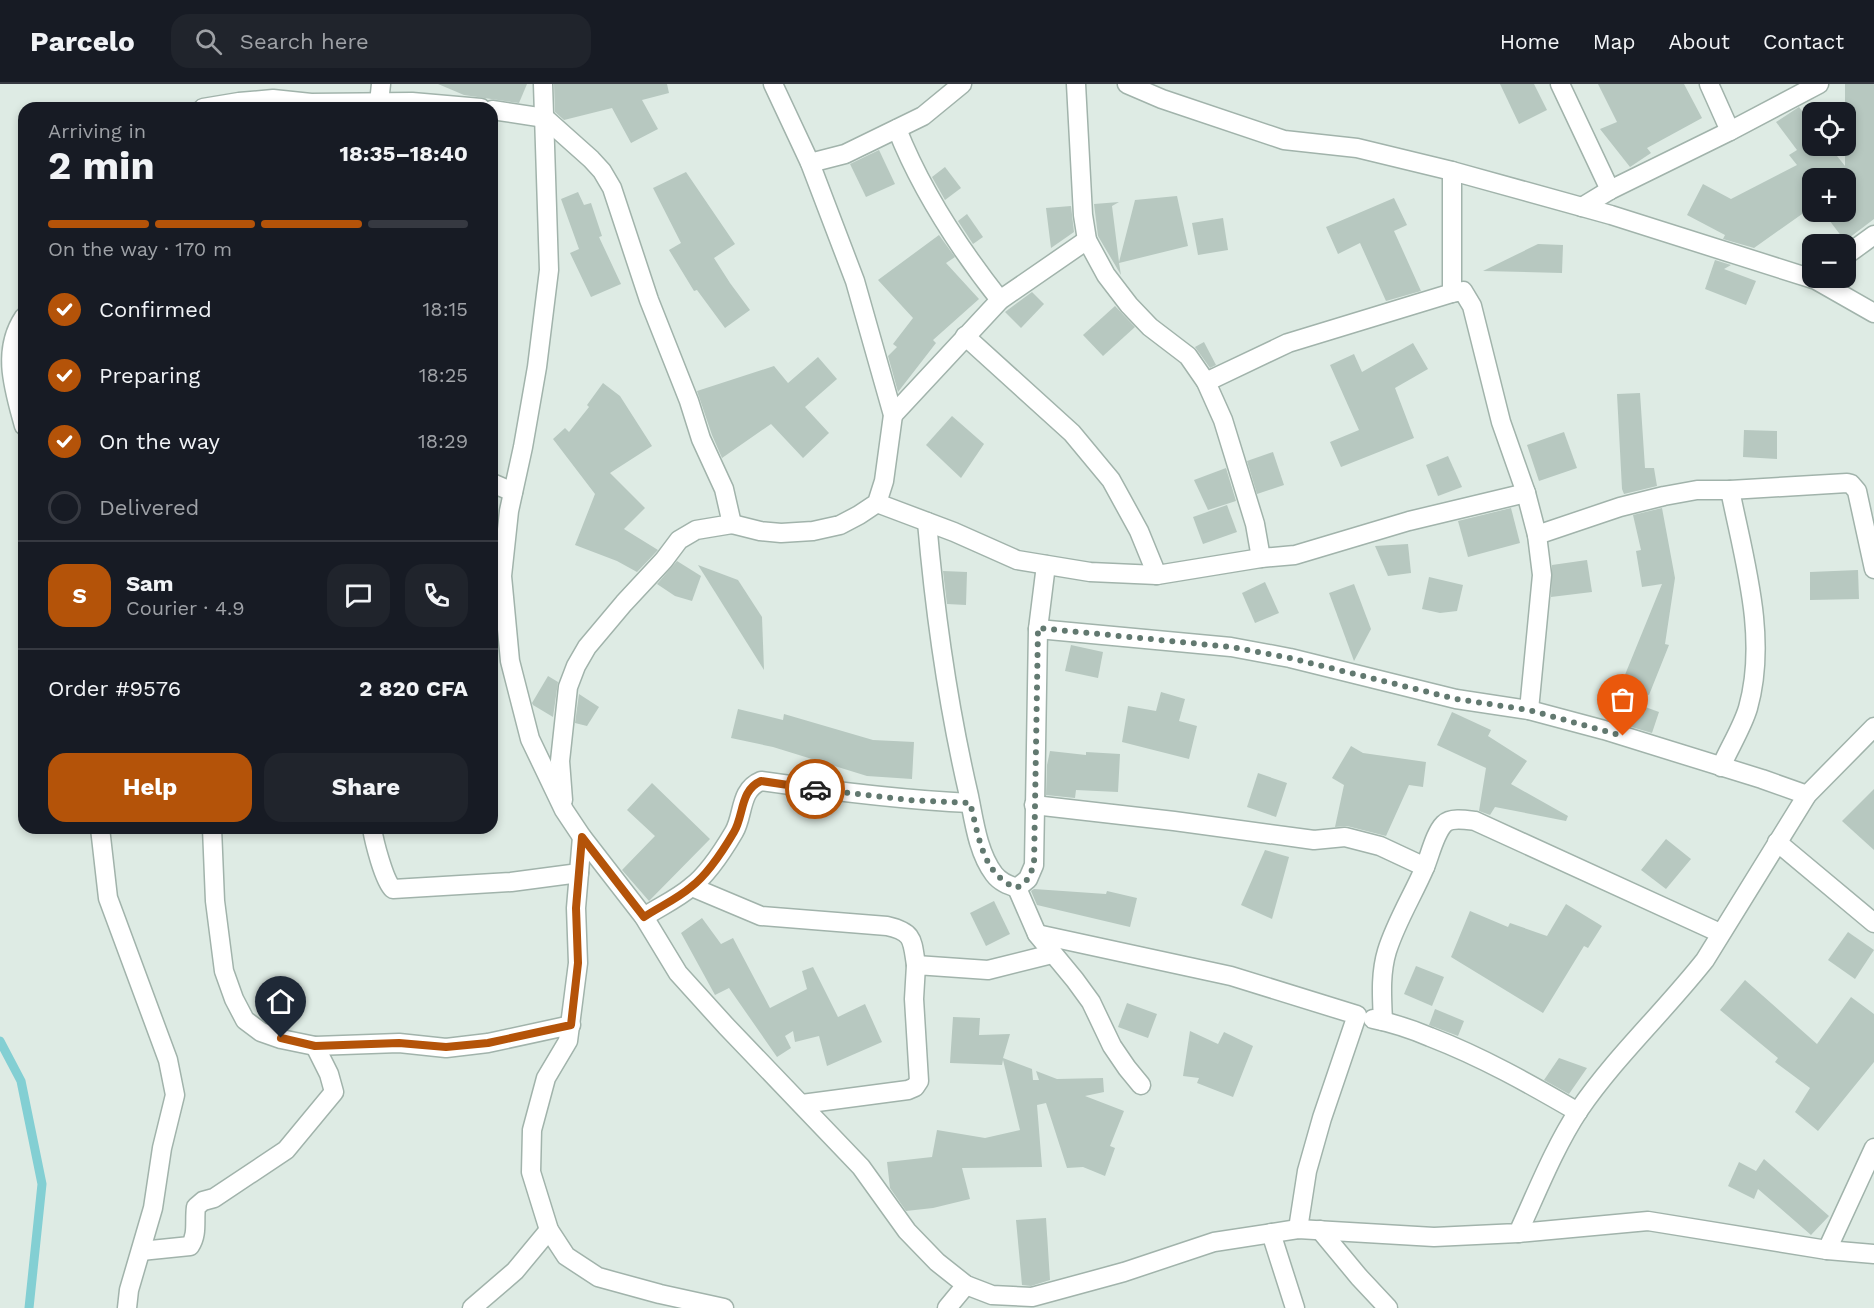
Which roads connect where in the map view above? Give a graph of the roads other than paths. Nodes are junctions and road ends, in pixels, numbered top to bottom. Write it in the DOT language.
graph roads {
  1 [pos="381,84"];
  2 [pos="543,84"];
  3 [pos="773,84"];
  4 [pos="962,84"];
  5 [pos="1076,84"];
  6 [pos="1127,84"];
  7 [pos="1560,84"];
  8 [pos="1709,84"];
  9 [pos="1807,87"];
  10 [pos="239,102"];
  11 [pos="289,102"];
  12 [pos="379,102"];
  13 [pos="498,111"];
  14 [pos="545,118"];
  15 [pos="897,129"];
  16 [pos="1730,131"];
  17 [pos="810,163"];
  18 [pos="1452,171"];
  19 [pos="1610,190"];
  20 [pos="1582,207"];
  21 [pos="1874,235"];
  22 [pos="1087,240"];
  23 [pos="1856,248"];
  24 [pos="1802,274"];
  25 [pos="1833,288"];
  26 [pos="1452,292"];
  27 [pos="1000,300"];
  28 [pos="1874,313"];
  29 [pos="18,326"];
  30 [pos="965,336"];
  31 [pos="1206,382"];
  32 [pos="18,403"];
  33 [pos="893,414"];
  34 [pos="498,486"];
  35 [pos="1730,490"];
  36 [pos="513,492"];
  37 [pos="1526,493"];
  38 [pos="877,503"];
  39 [pos="927,522"];
  40 [pos="732,524"];
  41 [pos="1537,535"];
  42 [pos="1261,558"];
  43 [pos="1046,565"];
  44 [pos="1874,568"];
  45 [pos="498,571"];
  46 [pos="1157,575"];
  47 [pos="498,597"];
  48 [pos="1038,628"];
  49 [pos="501,661"];
  50 [pos="1529,710"];
  51 [pos="1874,727"];
  52 [pos="1721,767"];
  53 [pos="1806,795"];
  54 [pos="970,803"];
  55 [pos="1034,805"];
  56 [pos="564,810"];
  57 [pos="101,834"];
  58 [pos="212,834"];
  59 [pos="373,834"];
  60 [pos="582,837"];
  61 [pos="1777,842"];
  62 [pos="1425,867"];
  63 [pos="579,873"];
  64 [pos="692,887"];
  65 [pos="1017,888"];
  66 [pos="644,917"];
  67 [pos="1874,923"];
  68 [pos="1720,933"];
  69 [pos="1037,934"];
  70 [pos="1052,954"];
  71 [pos="916,964"];
  72 [pos="1357,1015"];
  73 [pos="1383,1021"];
  74 [pos="571,1025"];
  75 [pos="315,1046"];
  76 [pos="1141,1085"];
  77 [pos="802,1104"];
  78 [pos="1578,1112"];
  79 [pos="1874,1148"];
  80 [pos="1298,1229"];
  81 [pos="549,1230"];
  82 [pos="1320,1230"];
  83 [pos="1272,1233"];
  84 [pos="1518,1233"];
  85 [pos="1827,1250"];
  86 [pos="141,1251"];
  87 [pos="1874,1254"];
  88 [pos="966,1285"];
  89 [pos="660,1301"];
  90 [pos="997,1302"];
  91 [pos="127,1308"];
  92 [pos="472,1308"];
  93 [pos="724,1308"];
  94 [pos="947,1308"];
  95 [pos="1295,1308"];
  96 [pos="1388,1308"];
  1 -- 12 [label="street"];
  2 -- 14 [label="street"];
  3 -- 17 [label="street"];
  4 -- 15 [label="street"];
  5 -- 22 [label="street"];
  6 -- 18 [label="street"];
  7 -- 19 [label="street"];
  8 -- 16 [label="street"];
  9 -- 16 [label="street"];
  10 -- 11 [label="street"];
  13 -- 14 [label="street"];
  14 -- 36 [label="street"];
  14 -- 40 [label="street"];
  15 -- 17 [label="street"];
  15 -- 27 [label="street"];
  16 -- 19 [label="street"];
  17 -- 33 [label="street"];
  18 -- 20 [label="street"];
  18 -- 26 [label="street"];
  19 -- 20 [label="street"];
  20 -- 24 [label="street"];
  21 -- 23 [label="street"];
  22 -- 27 [label="street"];
  22 -- 31 [label="street"];
  25 -- 28 [label="street"];
  26 -- 31 [label="street"];
  26 -- 37 [label="street"];
  27 -- 30 [label="street"];
  29 -- 32 [label="street"];
  30 -- 33 [label="street"];
  30 -- 46 [label="street"];
  31 -- 42 [label="street"];
  33 -- 38 [label="street"];
  34 -- 36 [label="street"];
  35 -- 41 [label="street"];
  35 -- 44 [label="street"];
  35 -- 52 [label="street"];
  36 -- 45 [label="street"];
  37 -- 41 [label="street"];
  37 -- 42 [label="street"];
  38 -- 39 [label="street"];
  38 -- 40 [label="street"];
  39 -- 43 [label="street"];
  39 -- 54 [label="street"];
  40 -- 56 [label="street"];
  41 -- 50 [label="street"];
  42 -- 46 [label="street"];
  43 -- 46 [label="street"];
  43 -- 48 [label="street"];
  47 -- 49 [label="street"];
  48 -- 50 [label="street"];
  48 -- 55 [label="street"];
  49 -- 56 [label="street"];
  50 -- 52 [label="street"];
  51 -- 53 [label="street"];
  52 -- 53 [label="street"];
  53 -- 61 [label="street"];
  54 -- 64 [label="street"];
  54 -- 65 [label="street"];
  55 -- 62 [label="street"];
  55 -- 65 [label="street"];
  56 -- 60 [label="street"];
  57 -- 86 [label="street"];
  58 -- 75 [label="street"];
  59 -- 63 [label="street"];
  60 -- 63 [label="street"];
  60 -- 66 [label="street"];
  61 -- 67 [label="street"];
  61 -- 68 [label="street"];
  62 -- 68 [label="street"];
  62 -- 73 [label="street"];
  63 -- 74 [label="street"];
  64 -- 66 [label="street"];
  64 -- 71 [label="street"];
  65 -- 69 [label="street"];
  66 -- 77 [label="street"];
  68 -- 78 [label="street"];
  69 -- 70 [label="street"];
  69 -- 72 [label="street"];
  70 -- 71 [label="street"];
  70 -- 76 [label="street"];
  71 -- 77 [label="street"];
  72 -- 73 [label="street"];
  72 -- 80 [label="street"];
  73 -- 78 [label="street"];
  74 -- 75 [label="street"];
  74 -- 81 [label="street"];
  75 -- 86 [label="street"];
  77 -- 88 [label="street"];
  78 -- 84 [label="street"];
  79 -- 85 [label="street"];
  80 -- 82 [label="street"];
  80 -- 83 [label="street"];
  81 -- 89 [label="street"];
  81 -- 92 [label="street"];
  82 -- 84 [label="street"];
  82 -- 96 [label="street"];
  83 -- 90 [label="street"];
  83 -- 95 [label="street"];
  84 -- 85 [label="street"];
  85 -- 87 [label="street"];
  86 -- 91 [label="street"];
  88 -- 90 [label="street"];
  88 -- 94 [label="street"];
  89 -- 93 [label="street"];
}
